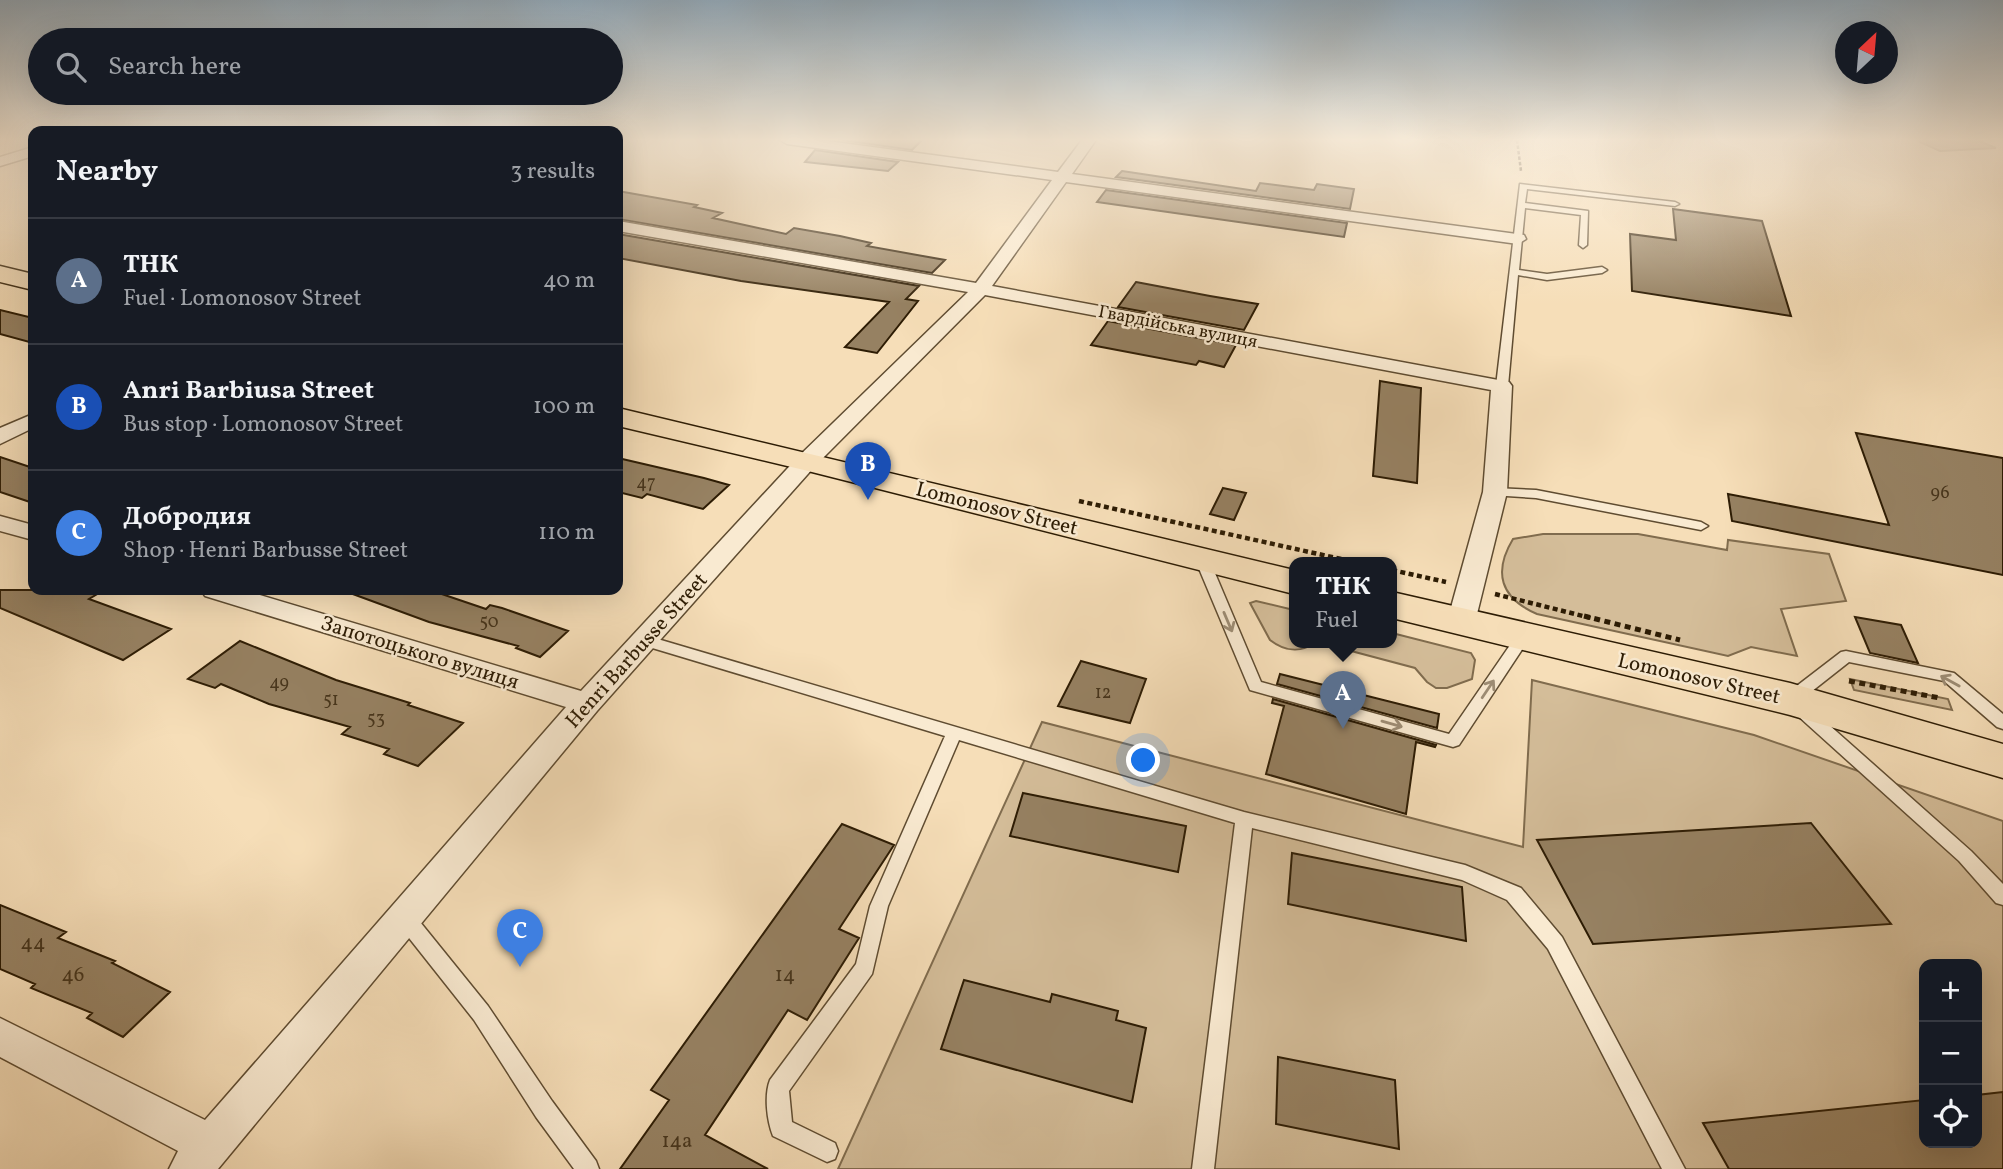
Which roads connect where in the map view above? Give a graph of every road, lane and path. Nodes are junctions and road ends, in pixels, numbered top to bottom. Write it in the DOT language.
graph roads {
  1 [pos="1049,195"];
  2 [pos="1179,195"];
  3 [pos="1523,195"];
  4 [pos="1596,195"];
  5 [pos="1675,204"];
  6 [pos="1522,205"];
  7 [pos="623,227"];
  8 [pos="1518,239"];
  9 [pos="1583,245"];
  10 [pos="1602,270"];
  11 [pos="1516,272"];
  12 [pos="0,274"];
  13 [pos="28,281"];
  14 [pos="981,289"];
  15 [pos="1502,386"];
  16 [pos="623,418"];
  17 [pos="28,423"];
  18 [pos="0,437"];
  19 [pos="807,461"];
  20 [pos="1494,492"];
  21 [pos="1079,500"];
  22 [pos="0,523"];
  23 [pos="1701,526"];
  24 [pos="28,532"];
  25 [pos="1332,557"];
  26 [pos="1202,559"];
  27 [pos="1397,572"];
  28 [pos="1289,581"];
  29 [pos="231,595"];
  30 [pos="1397,605"];
  31 [pos="1466,605"];
  32 [pos="1524,636"];
  33 [pos="643,640"];
  34 [pos="1686,641"];
  35 [pos="1806,687"];
  36 [pos="587,703"];
  37 [pos="1984,707"];
  38 [pos="2003,723"];
  39 [pos="954,733"];
  40 [pos="2003,761"];
  41 [pos="1244,819"];
  42 [pos="2003,897"];
  43 [pos="405,918"];
  44 [pos="0,1037"];
  45 [pos="827,1151"];
  46 [pos="201,1158"];
  47 [pos="588,1169"];
  48 [pos="1203,1169"];
  49 [pos="1674,1169"];
  1 -- 14 [label="street, Henri Barbusse Street"];
  2 -- 8 [label="street"];
  3 -- 6 [label="lane"];
  4 -- 5 [label="lane"];
  6 -- 8 [label="lane"];
  6 -- 9 [label="lane"];
  7 -- 14 [label="street, Гвардійська вулиця"];
  8 -- 11 [label="lane"];
  10 -- 11 [label="lane"];
  11 -- 15 [label="lane"];
  12 -- 13 [label="main road"];
  14 -- 15 [label="street, Гвардійська вулиця"];
  14 -- 19 [label="street, Henri Barbusse Street"];
  15 -- 20 [label="street"];
  16 -- 19 [label="main road, Lomonosov Street"];
  17 -- 18 [label="street"];
  19 -- 26 [label="main road, Lomonosov Street"];
  19 -- 33 [label="street, Henri Barbusse Street"];
  20 -- 23 [label="lane"];
  20 -- 31 [label="street"];
  21 -- 25 [label="path"];
  22 -- 24 [label="street"];
  26 -- 28 [label="main road, Lomonosov Street"];
  26 -- 32 [label="lane, one-way"];
  27 -- 31 [label="path"];
  29 -- 36 [label="street, Запотоцького вулиця"];
  30 -- 31 [label="main road, Lomonosov Street"];
  31 -- 32 [label="main road, Lomonosov Street"];
  31 -- 34 [label="path"];
  32 -- 35 [label="main road, Lomonosov Street"];
  33 -- 36 [label="street, Henri Barbusse Street"];
  33 -- 39 [label="lane"];
  35 -- 37 [label="path"];
  37 -- 35 [label="lane, one-way"];
  35 -- 40 [label="main road, Lomonosov Street"];
  35 -- 42 [label="lane"];
  36 -- 43 [label="street, Henri Barbusse Street"];
  37 -- 38 [label="lane"];
  39 -- 41 [label="lane"];
  39 -- 45 [label="lane"];
  41 -- 48 [label="lane"];
  41 -- 49 [label="lane"];
  43 -- 46 [label="street, Henri Barbusse Street"];
  43 -- 47 [label="lane"];
  44 -- 46 [label="street"];
}
